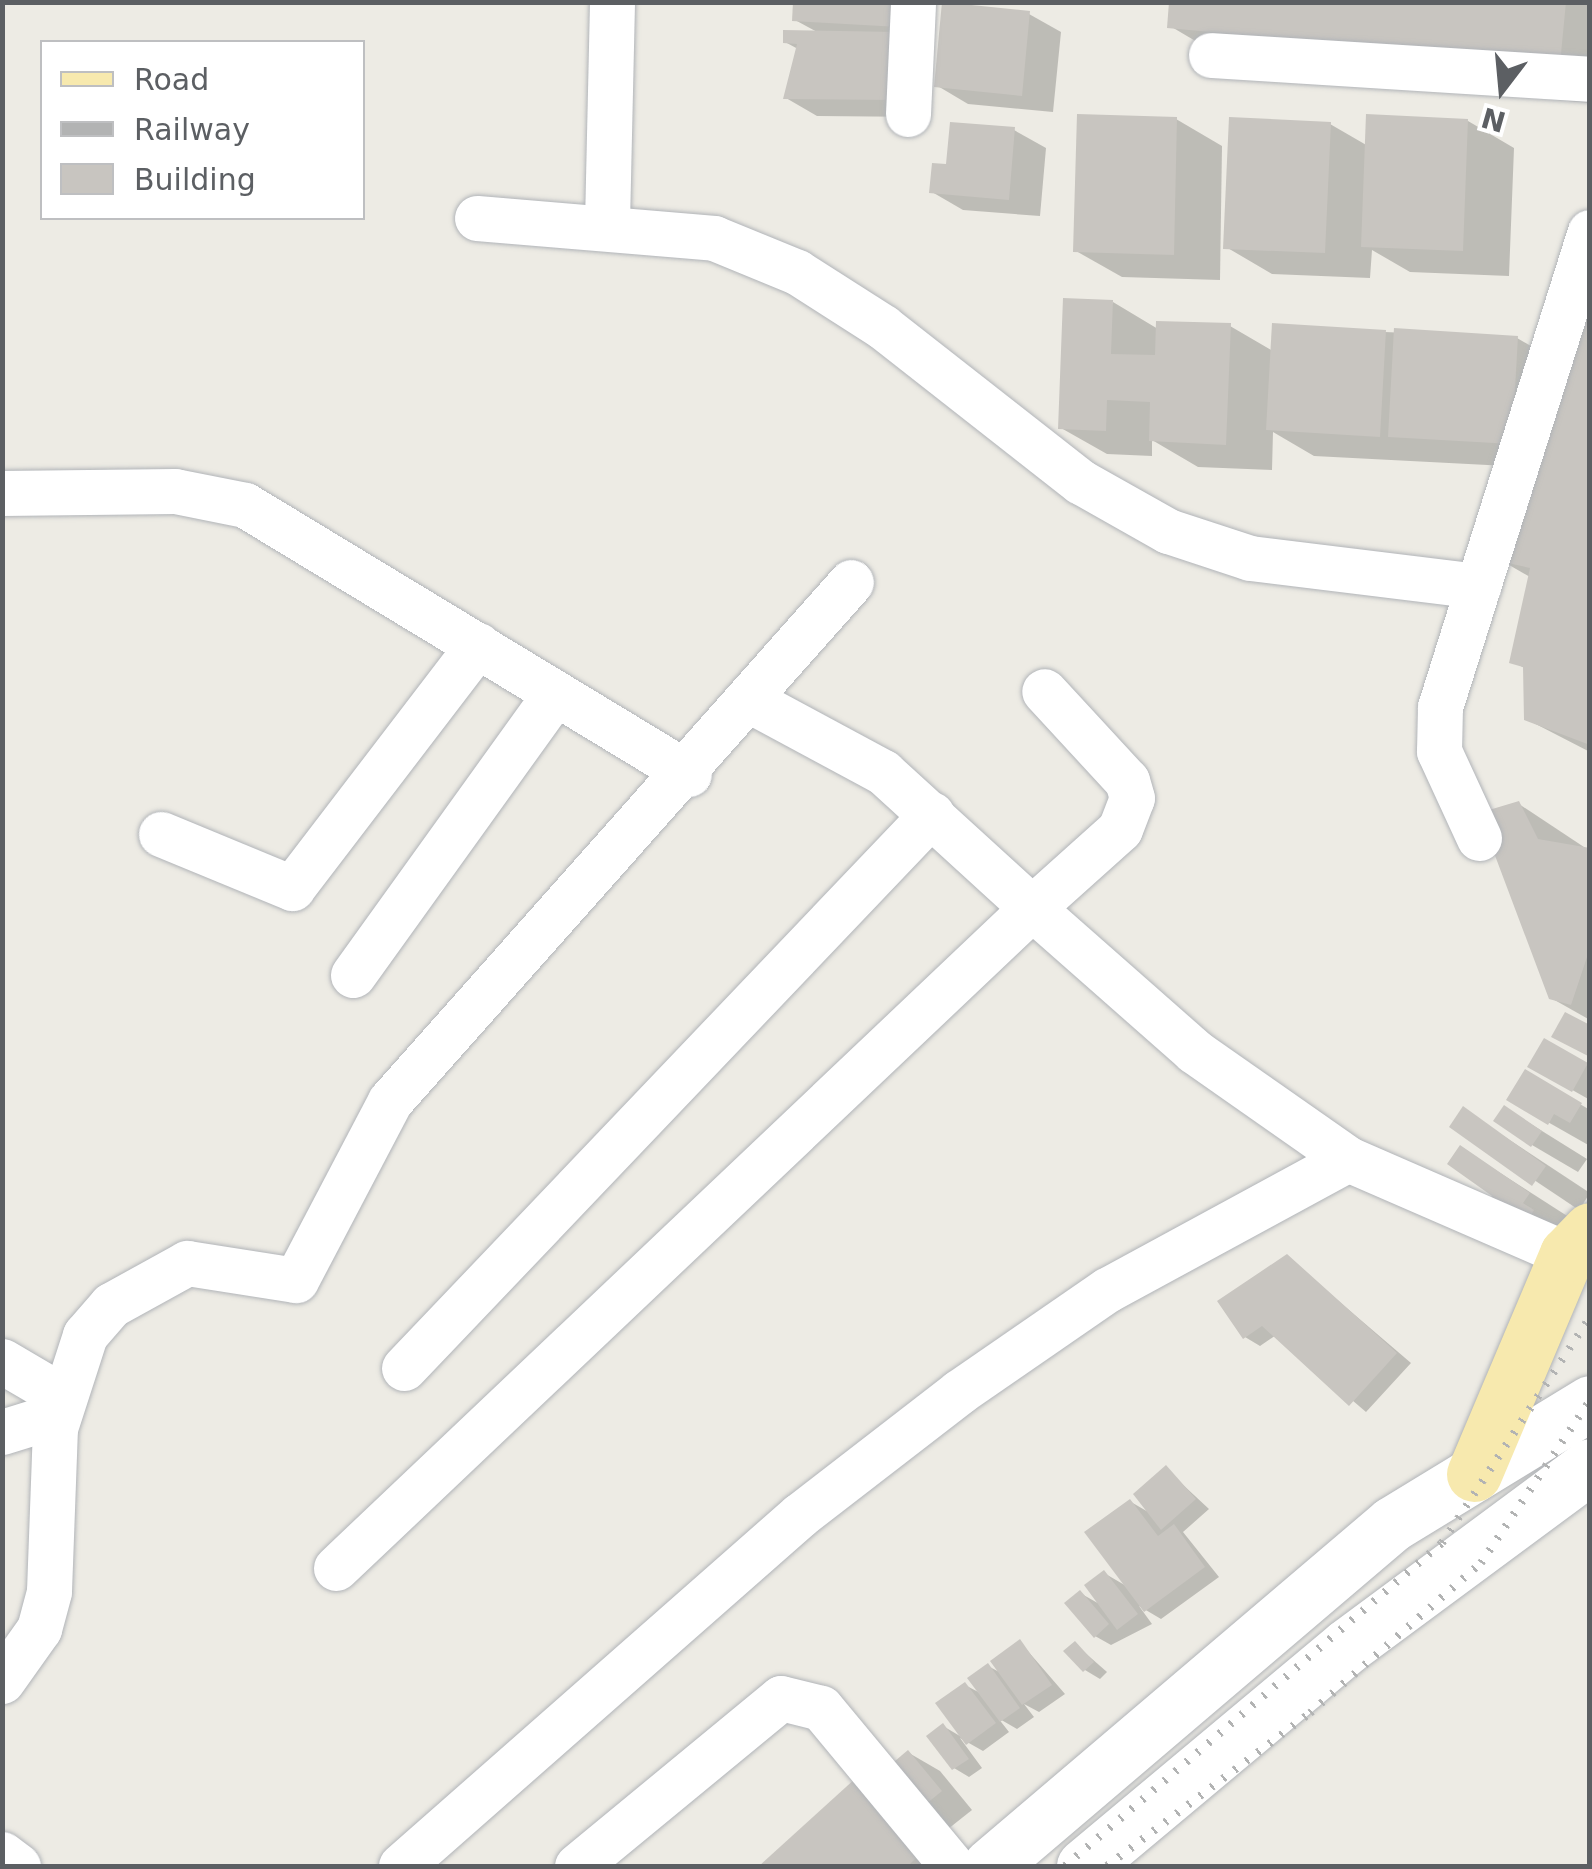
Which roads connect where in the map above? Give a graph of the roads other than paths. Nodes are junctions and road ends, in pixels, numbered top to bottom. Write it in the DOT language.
graph roads {
  1 [pos="612,2"];
  2 [pos="913,2"];
  3 [pos="1210,55"];
  4 [pos="1590,79"];
  5 [pos="908,114"];
  6 [pos="477,218"];
  7 [pos="607,224"];
  8 [pos="1590,232"];
  9 [pos="2,492"];
  10 [pos="852,582"];
  11 [pos="1478,586"];
  12 [pos="478,645"];
  13 [pos="1044,692"];
  14 [pos="556,693"];
  15 [pos="753,702"];
  16 [pos="689,774"];
  17 [pos="932,814"];
  18 [pos="161,834"];
  19 [pos="1479,838"];
  20 [pos="1032,908"];
  21 [pos="353,975"];
  22 [pos="1348,1160"];
  23 [pos="1578,1242"];
  24 [pos="2,1361"];
  25 [pos="404,1368"];
  26 [pos="1590,1404"];
  27 [pos="59,1405"];
  28 [pos="2,1432"];
  29 [pos="1590,1466"];
  30 [pos="1474,1474"];
  31 [pos="336,1568"];
  32 [pos="2,1681"];
  33 [pos="2,1854"];
  34 [pos="18,1866"];
  35 [pos="401,1866"];
  36 [pos="577,1866"];
  37 [pos="952,1866"];
  38 [pos="990,1866"];
  39 [pos="1084,1866"];
  1 -- 7 [label="street"];
  2 -- 5 [label="street"];
  3 -- 4 [label="street"];
  6 -- 7 [label="street"];
  7 -- 11 [label="street"];
  8 -- 11 [label="street"];
  9 -- 12 [label="street"];
  10 -- 15 [label="street"];
  11 -- 19 [label="street"];
  12 -- 14 [label="street"];
  12 -- 18 [label="street"];
  13 -- 20 [label="street"];
  14 -- 16 [label="street"];
  14 -- 21 [label="street"];
  15 -- 16 [label="street"];
  15 -- 17 [label="street"];
  16 -- 27 [label="street"];
  17 -- 20 [label="street"];
  17 -- 25 [label="street"];
  20 -- 22 [label="street"];
  20 -- 31 [label="street"];
  22 -- 23 [label="street"];
  22 -- 35 [label="street"];
  23 -- 30 [label="main road"];
  24 -- 27 [label="street"];
  26 -- 30 [label="street"];
  27 -- 28 [label="street"];
  27 -- 32 [label="street"];
  29 -- 39 [label="street"];
  30 -- 38 [label="street"];
  33 -- 34 [label="street"];
  36 -- 37 [label="street"];
}
